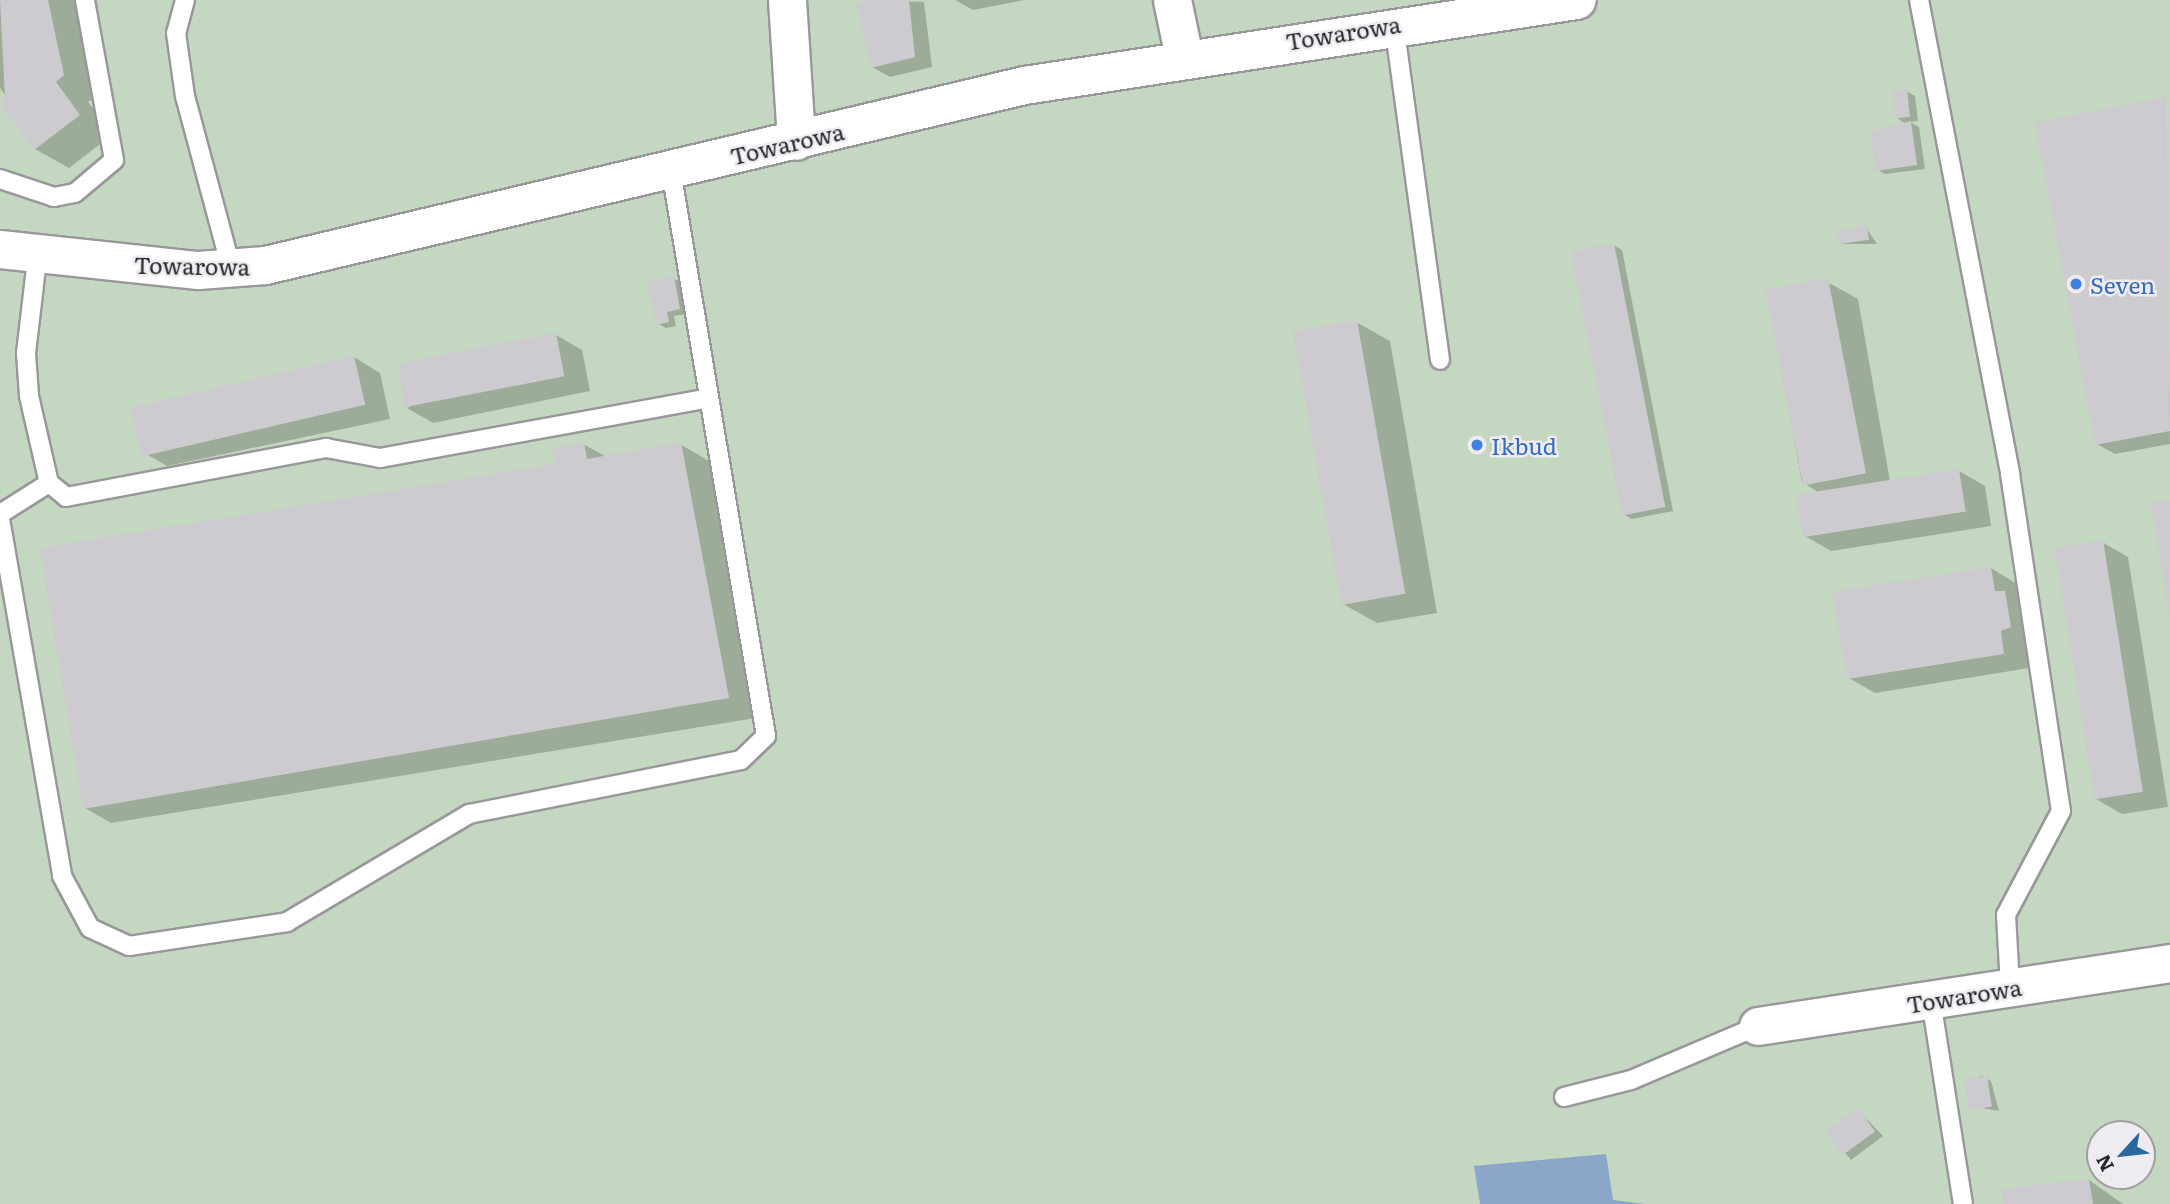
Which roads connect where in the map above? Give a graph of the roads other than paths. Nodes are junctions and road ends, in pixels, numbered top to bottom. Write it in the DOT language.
graph roads {
  1 [pos="85,0"];
  2 [pos="185,0"];
  3 [pos="787,0"];
  4 [pos="1172,0"];
  5 [pos="1919,0"];
  6 [pos="1557,1"];
  7 [pos="1394,24"];
  8 [pos="1184,57"];
  9 [pos="796,141"];
  10 [pos="671,170"];
  11 [pos="0,179"];
  12 [pos="0,249"];
  13 [pos="38,251"];
  14 [pos="231,268"];
  15 [pos="1440,360"];
  16 [pos="709,398"];
  17 [pos="49,484"];
  18 [pos="0,516"];
  19 [pos="2170,963"];
  20 [pos="2010,987"];
  21 [pos="1931,1000"];
  22 [pos="1758,1026"];
  23 [pos="1564,1097"];
  24 [pos="1963,1204"];
  1 -- 11 [label="lane"];
  2 -- 14 [label="lane"];
  3 -- 9 [label="street"];
  4 -- 8 [label="street"];
  5 -- 20 [label="lane"];
  6 -- 7 [label="street, Towarowa"];
  7 -- 8 [label="street, Towarowa"];
  7 -- 15 [label="lane"];
  8 -- 9 [label="street, Towarowa"];
  9 -- 10 [label="street, Towarowa"];
  10 -- 14 [label="street, Towarowa"];
  10 -- 16 [label="lane"];
  12 -- 13 [label="street, Towarowa"];
  13 -- 14 [label="street, Towarowa"];
  13 -- 17 [label="lane"];
  16 -- 17 [label="lane"];
  16 -- 18 [label="lane"];
  17 -- 18 [label="lane"];
  19 -- 20 [label="street, Towarowa"];
  20 -- 21 [label="street, Towarowa"];
  21 -- 22 [label="street, Towarowa"];
  21 -- 24 [label="lane"];
  22 -- 23 [label="lane"];
}
